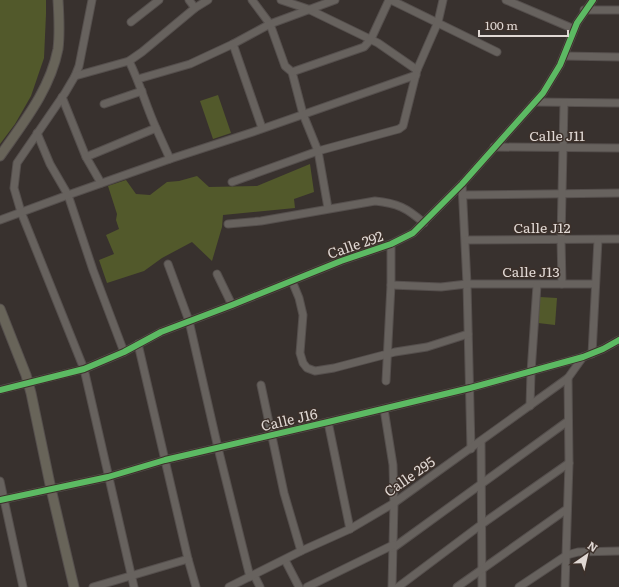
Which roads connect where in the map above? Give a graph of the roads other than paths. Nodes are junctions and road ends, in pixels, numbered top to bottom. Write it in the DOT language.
graph roads {
  1 [pos="58,0"];
  2 [pos="92,0"];
  3 [pos="159,0"];
  4 [pos="189,0"];
  5 [pos="208,0"];
  6 [pos="252,0"];
  7 [pos="280,0"];
  8 [pos="335,0"];
  9 [pos="390,0"];
  10 [pos="443,0"];
  11 [pos="506,0"];
  12 [pos="593,0"];
  13 [pos="297,3"];
  14 [pos="195,8"];
  15 [pos="308,9"];
  16 [pos="584,10"];
  17 [pos="619,10"];
  18 [pos="131,22"];
  19 [pos="438,22"];
  20 [pos="270,24"];
  21 [pos="574,29"];
  22 [pos="371,39"];
  23 [pos="233,44"];
  24 [pos="497,52"];
  25 [pos="564,56"];
  26 [pos="619,56"];
  27 [pos="129,61"];
  28 [pos="292,72"];
  29 [pos="416,73"];
  30 [pos="75,76"];
  31 [pos="138,79"];
  32 [pos="142,91"];
  33 [pos="62,97"];
  34 [pos="535,102"];
  35 [pos="564,103"];
  36 [pos="619,103"];
  37 [pos="104,104"];
  38 [pos="303,114"];
  39 [pos="156,128"];
  40 [pos="262,128"];
  41 [pos="37,132"];
  42 [pos="494,147"];
  43 [pos="563,148"];
  44 [pos="619,148"];
  45 [pos="318,151"];
  46 [pos="0,156"];
  47 [pos="86,156"];
  48 [pos="170,159"];
  49 [pos="232,182"];
  50 [pos="101,183"];
  51 [pos="462,184"];
  52 [pos="619,193"];
  53 [pos="562,194"];
  54 [pos="68,195"];
  55 [pos="463,195"];
  56 [pos="328,208"];
  57 [pos="21,212"];
  58 [pos="0,220"];
  59 [pos="424,223"];
  60 [pos="228,224"];
  61 [pos="561,239"];
  62 [pos="619,239"];
  63 [pos="466,240"];
  64 [pos="598,240"];
  65 [pos="391,244"];
  66 [pos="168,264"];
  67 [pos="217,274"];
  68 [pos="292,281"];
  69 [pos="467,284"];
  70 [pos="537,284"];
  71 [pos="562,284"];
  72 [pos="595,284"];
  73 [pos="390,285"];
  74 [pos="232,306"];
  75 [pos="0,309"];
  76 [pos="189,320"];
  77 [pos="468,334"];
  78 [pos="619,340"];
  79 [pos="138,344"];
  80 [pos="124,352"];
  81 [pos="388,354"];
  82 [pos="592,354"];
  83 [pos="583,357"];
  84 [pos="84,369"];
  85 [pos="531,372"];
  86 [pos="568,378"];
  87 [pos="386,381"];
  88 [pos="28,383"];
  89 [pos="261,385"];
  90 [pos="470,388"];
  91 [pos="0,390"];
  92 [pos="530,406"];
  93 [pos="384,409"];
  94 [pos="568,421"];
  95 [pos="328,422"];
  96 [pos="272,435"];
  97 [pos="481,441"];
  98 [pos="218,448"];
  99 [pos="471,449"];
  100 [pos="165,460"];
  101 [pos="569,463"];
  102 [pos="108,477"];
  103 [pos="0,481"];
  104 [pos="482,484"];
  105 [pos="51,489"];
  106 [pos="2,500"];
  107 [pos="394,503"];
  108 [pos="567,509"];
  109 [pos="482,524"];
  110 [pos="350,528"];
  111 [pos="393,546"];
  112 [pos="301,551"];
  113 [pos="619,551"];
  114 [pos="567,554"];
  115 [pos="188,559"];
  116 [pos="285,560"];
  117 [pos="482,569"];
  118 [pos="252,576"];
  119 [pos="131,577"];
  120 [pos="392,585"];
  121 [pos="22,587"];
  122 [pos="74,587"];
  123 [pos="93,587"];
  124 [pos="134,587"];
  125 [pos="196,587"];
  126 [pos="229,587"];
  127 [pos="260,587"];
  128 [pos="299,587"];
  129 [pos="307,587"];
  130 [pos="383,587"];
  131 [pos="398,587"];
  132 [pos="457,587"];
  133 [pos="482,587"];
  134 [pos="518,587"];
  135 [pos="565,587"];
  1 -- 46 [label="main road"];
  2 -- 30 [label="street"];
  3 -- 18 [label="street"];
  4 -- 14 [label="street"];
  5 -- 14 [label="street"];
  6 -- 20 [label="street"];
  7 -- 13 [label="street"];
  8 -- 15 [label="street"];
  9 -- 19 [label="street"];
  9 -- 22 [label="street"];
  10 -- 19 [label="street"];
  11 -- 21 [label="street"];
  12 -- 16 [label="street, Calle 292"];
  13 -- 15 [label="street"];
  14 -- 27 [label="street"];
  15 -- 20 [label="street"];
  15 -- 22 [label="street"];
  16 -- 17 [label="street"];
  16 -- 21 [label="street, Calle 292"];
  19 -- 24 [label="street"];
  19 -- 29 [label="street"];
  20 -- 23 [label="street"];
  20 -- 28 [label="street"];
  21 -- 25 [label="street, Calle 292"];
  22 -- 28 [label="street"];
  22 -- 29 [label="street"];
  23 -- 31 [label="street"];
  23 -- 40 [label="street"];
  25 -- 26 [label="street"];
  25 -- 34 [label="street, Calle 292"];
  27 -- 30 [label="street"];
  27 -- 31 [label="street"];
  28 -- 38 [label="street"];
  29 -- 38 [label="street"];
  29 -- 45 [label="street"];
  30 -- 33 [label="street"];
  31 -- 32 [label="street"];
  32 -- 37 [label="street"];
  32 -- 39 [label="street"];
  33 -- 41 [label="street"];
  33 -- 47 [label="street"];
  34 -- 35 [label="street"];
  34 -- 42 [label="street, Calle 292"];
  35 -- 36 [label="street"];
  35 -- 43 [label="street"];
  38 -- 40 [label="street"];
  38 -- 45 [label="street"];
  39 -- 47 [label="street"];
  39 -- 48 [label="street"];
  40 -- 48 [label="street"];
  41 -- 54 [label="street"];
  41 -- 57 [label="street"];
  42 -- 43 [label="street, Calle J11"];
  42 -- 51 [label="street, Calle 292"];
  43 -- 44 [label="street, Calle J11"];
  43 -- 53 [label="street"];
  45 -- 49 [label="street"];
  45 -- 56 [label="street"];
  47 -- 50 [label="street"];
  48 -- 50 [label="street"];
  50 -- 54 [label="street"];
  51 -- 55 [label="street"];
  51 -- 59 [label="street, Calle 292"];
  52 -- 53 [label="street"];
  53 -- 55 [label="street"];
  53 -- 61 [label="street"];
  54 -- 57 [label="street"];
  54 -- 80 [label="street"];
  55 -- 63 [label="street"];
  56 -- 59 [label="street"];
  56 -- 60 [label="street"];
  57 -- 58 [label="street"];
  57 -- 84 [label="street"];
  59 -- 65 [label="street, Calle 292"];
  61 -- 63 [label="street, Calle J12"];
  61 -- 64 [label="street, Calle J12"];
  61 -- 71 [label="street"];
  62 -- 64 [label="street, Calle J12"];
  63 -- 69 [label="street"];
  64 -- 72 [label="street"];
  65 -- 68 [label="street, Calle 292"];
  65 -- 73 [label="street"];
  66 -- 76 [label="street"];
  67 -- 74 [label="street"];
  68 -- 74 [label="street, Calle 292"];
  68 -- 81 [label="street"];
  69 -- 70 [label="street, Calle J13"];
  69 -- 73 [label="street, Calle J13"];
  69 -- 77 [label="street"];
  70 -- 71 [label="street, Calle J13"];
  70 -- 85 [label="street"];
  71 -- 72 [label="street, Calle J13"];
  72 -- 82 [label="street"];
  73 -- 81 [label="street"];
  74 -- 76 [label="street, Calle 292"];
  75 -- 88 [label="main road"];
  76 -- 79 [label="street, Calle 292"];
  76 -- 98 [label="street"];
  77 -- 81 [label="street"];
  77 -- 90 [label="street"];
  78 -- 82 [label="street, Calle J16"];
  79 -- 80 [label="street, Calle 292"];
  79 -- 100 [label="street"];
  80 -- 84 [label="street, Calle 292"];
  81 -- 87 [label="street"];
  82 -- 83 [label="street, Calle J16"];
  83 -- 85 [label="street, Calle J16"];
  83 -- 86 [label="street, Calle 295"];
  84 -- 88 [label="street, Calle 292"];
  84 -- 102 [label="street"];
  85 -- 90 [label="street, Calle J16"];
  85 -- 92 [label="street"];
  86 -- 92 [label="street, Calle 295"];
  86 -- 94 [label="street"];
  88 -- 91 [label="street, Calle 292"];
  88 -- 105 [label="main road"];
  89 -- 96 [label="street"];
  90 -- 93 [label="street, Calle J16"];
  90 -- 99 [label="street"];
  92 -- 97 [label="street, Calle 295"];
  93 -- 95 [label="street, Calle J16"];
  93 -- 107 [label="street"];
  94 -- 101 [label="street"];
  94 -- 104 [label="street"];
  95 -- 96 [label="street, Calle J16"];
  95 -- 110 [label="street"];
  96 -- 98 [label="street, Calle J16"];
  96 -- 112 [label="street"];
  97 -- 99 [label="street, Calle 295"];
  97 -- 104 [label="street"];
  98 -- 100 [label="street, Calle J16"];
  98 -- 118 [label="street"];
  99 -- 107 [label="street, Calle 295"];
  100 -- 102 [label="street, Calle J16"];
  100 -- 115 [label="street"];
  101 -- 108 [label="street"];
  101 -- 109 [label="street"];
  102 -- 105 [label="street, Calle J16"];
  102 -- 119 [label="street"];
  103 -- 106 [label="street"];
  104 -- 109 [label="street"];
  104 -- 111 [label="street"];
  105 -- 106 [label="street, Calle J16"];
  105 -- 122 [label="main road"];
  106 -- 121 [label="street"];
  107 -- 110 [label="street, Calle 295"];
  107 -- 111 [label="street"];
  108 -- 114 [label="street"];
  108 -- 117 [label="street"];
  109 -- 117 [label="street"];
  109 -- 131 [label="street"];
  110 -- 112 [label="street, Calle 295"];
  111 -- 120 [label="street"];
  111 -- 129 [label="street"];
  112 -- 116 [label="street, Calle 295"];
  113 -- 114 [label="street"];
  114 -- 134 [label="street"];
  114 -- 135 [label="street"];
  115 -- 119 [label="street"];
  115 -- 125 [label="street"];
  116 -- 118 [label="street, Calle 295"];
  116 -- 128 [label="street"];
  117 -- 132 [label="street"];
  117 -- 133 [label="street"];
  118 -- 126 [label="street, Calle 295"];
  118 -- 127 [label="street"];
  119 -- 123 [label="street"];
  119 -- 124 [label="street"];
  120 -- 130 [label="street"];
}
